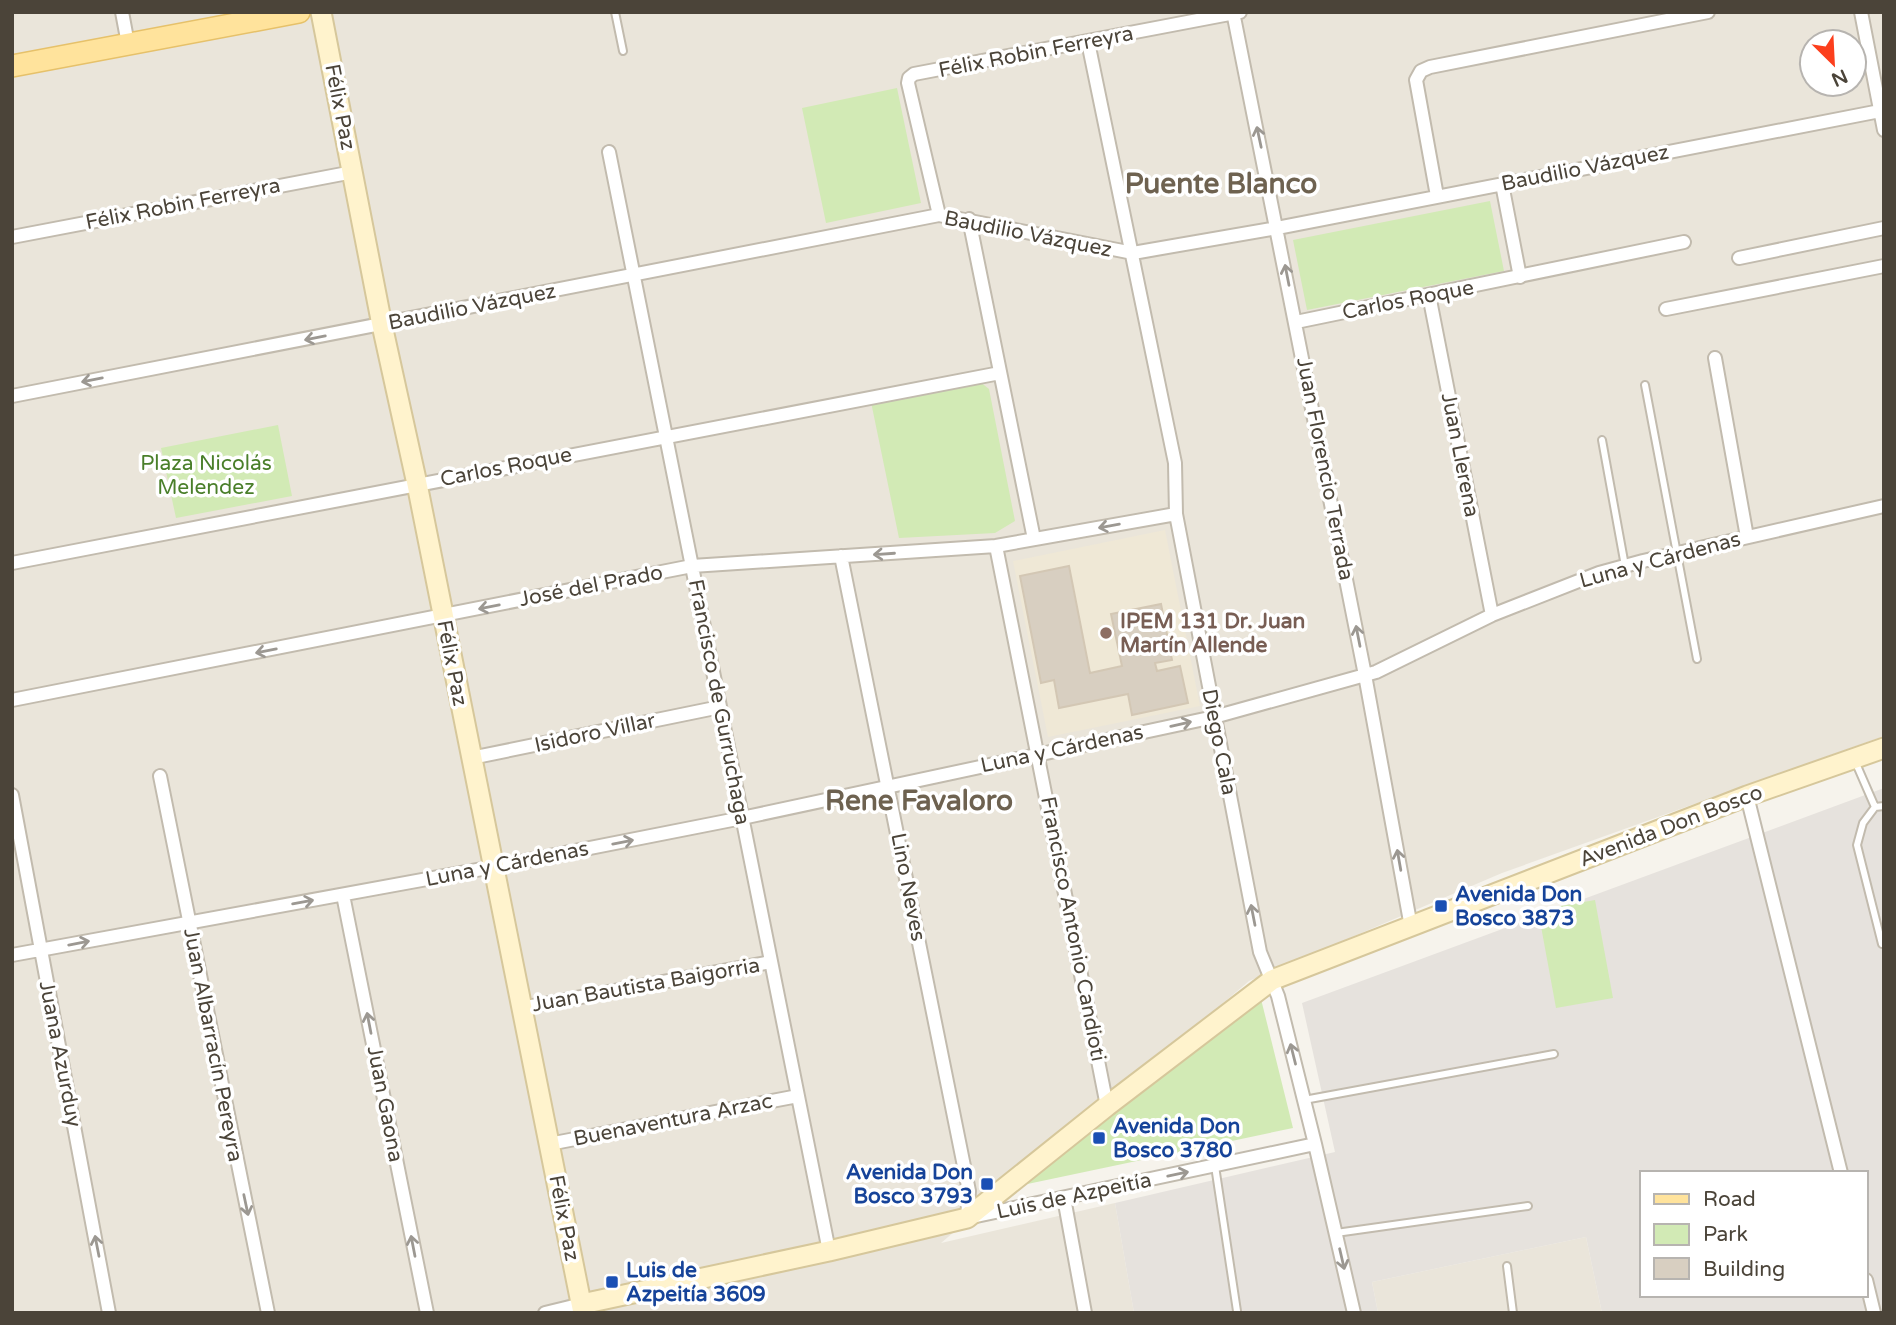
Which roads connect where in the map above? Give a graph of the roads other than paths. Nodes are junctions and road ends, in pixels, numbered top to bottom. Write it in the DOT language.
graph roads {
  1 [pos="122,12"];
  2 [pos="299,12"];
  3 [pos="321,12"];
  4 [pos="615,12"];
  5 [pos="1708,12"];
  6 [pos="1861,12"];
  7 [pos="1236,13"];
  8 [pos="1088,43"];
  9 [pos="128,44"];
  10 [pos="623,51"];
  11 [pos="12,66"];
  12 [pos="1880,111"];
  13 [pos="1884,130"];
  14 [pos="610,152"];
  15 [pos="353,172"];
  16 [pos="1502,184"];
  17 [pos="1437,196"];
  18 [pos="939,215"];
  19 [pos="969,219"];
  20 [pos="1278,228"];
  21 [pos="1884,228"];
  22 [pos="12,237"];
  23 [pos="1684,242"];
  24 [pos="1133,253"];
  25 [pos="1739,258"];
  26 [pos="1884,266"];
  27 [pos="633,274"];
  28 [pos="1520,277"];
  29 [pos="1429,295"];
  30 [pos="1666,309"];
  31 [pos="1296,322"];
  32 [pos="382,325"];
  33 [pos="1715,358"];
  34 [pos="1000,373"];
  35 [pos="1645,385"];
  36 [pos="12,396"];
  37 [pos="666,437"];
  38 [pos="1602,440"];
  39 [pos="417,484"];
  40 [pos="1884,506"];
  41 [pos="1176,514"];
  42 [pos="1747,537"];
  43 [pos="1034,539"];
  44 [pos="996,546"];
  45 [pos="1676,554"];
  46 [pos="841,556"];
  47 [pos="12,563"];
  48 [pos="692,566"];
  49 [pos="1625,566"];
  50 [pos="1492,615"];
  51 [pos="443,617"];
  52 [pos="1698,659"];
  53 [pos="1366,675"];
  54 [pos="12,700"];
  55 [pos="720,707"];
  56 [pos="1214,717"];
  57 [pos="1884,748"];
  58 [pos="1039,756"];
  59 [pos="471,758"];
  60 [pos="1854,758"];
  61 [pos="160,776"];
  62 [pos="888,785"];
  63 [pos="12,795"];
  64 [pos="1747,796"];
  65 [pos="1884,806"];
  66 [pos="1875,807"];
  67 [pos="742,818"];
  68 [pos="493,867"];
  69 [pos="343,895"];
  70 [pos="188,922"];
  71 [pos="1410,927"];
  72 [pos="1882,944"];
  73 [pos="40,950"];
  74 [pos="12,955"];
  75 [pos="771,962"];
  76 [pos="1272,980"];
  77 [pos="522,1008"];
  78 [pos="1554,1054"];
  79 [pos="798,1096"];
  80 [pos="1304,1100"];
  81 [pos="1107,1106"];
  82 [pos="549,1144"];
  83 [pos="1315,1144"];
  84 [pos="1215,1166"];
  85 [pos="1841,1171"];
  86 [pos="1064,1198"];
  87 [pos="1528,1206"];
  88 [pos="967,1219"];
  89 [pos="1336,1233"];
  90 [pos="829,1251"];
  91 [pos="1507,1266"];
  92 [pos="1868,1288"];
  93 [pos="582,1308"];
  94 [pos="1237,1311"];
  95 [pos="109,1313"];
  96 [pos="268,1313"];
  97 [pos="427,1313"];
  98 [pos="545,1313"];
  99 [pos="1085,1313"];
  100 [pos="1354,1313"];
  101 [pos="1513,1313"];
  102 [pos="1874,1313"];
  1 -- 9 [label="street"];
  2 -- 9 [label="main road"];
  3 -- 15 [label="main road, Félix Paz"];
  4 -- 10 [label="lane"];
  5 -- 17 [label="street"];
  6 -- 12 [label="street"];
  7 -- 8 [label="street, Félix Robin Ferreyra"];
  20 -- 7 [label="street, Juan Florencio Terrada, one-way"];
  8 -- 18 [label="street, Félix Robin Ferreyra"];
  8 -- 24 [label="street, Diego Cala"];
  9 -- 11 [label="main road"];
  12 -- 13 [label="street"];
  12 -- 16 [label="street, Baudilio Vázquez"];
  14 -- 27 [label="street, Francisco de Gurruchaga"];
  15 -- 22 [label="street, Félix Robin Ferreyra"];
  15 -- 32 [label="main road, Félix Paz"];
  16 -- 17 [label="street, Baudilio Vázquez"];
  16 -- 28 [label="street"];
  17 -- 20 [label="street, Baudilio Vázquez"];
  18 -- 19 [label="street, Baudilio Vázquez"];
  18 -- 27 [label="street, Baudilio Vázquez"];
  19 -- 24 [label="street, Baudilio Vázquez"];
  19 -- 34 [label="street"];
  20 -- 24 [label="street, Baudilio Vázquez"];
  31 -- 20 [label="street, Juan Florencio Terrada, one-way"];
  21 -- 25 [label="street"];
  23 -- 28 [label="street, Carlos Roque"];
  24 -- 41 [label="street, Diego Cala"];
  26 -- 30 [label="street"];
  27 -- 32 [label="street, Baudilio Vázquez"];
  27 -- 37 [label="street, Francisco de Gurruchaga"];
  28 -- 29 [label="street, Carlos Roque"];
  29 -- 31 [label="street, Carlos Roque"];
  29 -- 50 [label="street, Juan Llerena"];
  53 -- 31 [label="street, Juan Florencio Terrada, one-way"];
  32 -- 36 [label="street, Baudilio Vázquez, one-way"];
  32 -- 39 [label="main road, Félix Paz"];
  33 -- 42 [label="street"];
  34 -- 37 [label="street, Carlos Roque"];
  34 -- 43 [label="street"];
  35 -- 45 [label="lane"];
  37 -- 39 [label="street, Carlos Roque"];
  37 -- 48 [label="street, Francisco de Gurruchaga"];
  38 -- 49 [label="lane"];
  39 -- 47 [label="street, Carlos Roque"];
  39 -- 51 [label="main road, Félix Paz"];
  40 -- 42 [label="street, Luna y Cárdenas"];
  41 -- 43 [label="street, José del Prado, one-way"];
  41 -- 56 [label="street, Diego Cala"];
  42 -- 45 [label="street, Luna y Cárdenas"];
  43 -- 44 [label="street, José del Prado"];
  44 -- 46 [label="street, José del Prado, one-way"];
  44 -- 58 [label="street, Francisco Antonio Candioti"];
  45 -- 49 [label="street, Luna y Cárdenas"];
  45 -- 52 [label="lane"];
  46 -- 48 [label="street, José del Prado"];
  46 -- 62 [label="street, Lino Neves"];
  48 -- 51 [label="street, José del Prado, one-way"];
  48 -- 55 [label="street, Francisco de Gurruchaga"];
  49 -- 50 [label="street, Luna y Cárdenas"];
  50 -- 53 [label="street, Luna y Cárdenas"];
  51 -- 54 [label="street, José del Prado, one-way"];
  51 -- 59 [label="main road, Félix Paz"];
  53 -- 56 [label="street, Luna y Cárdenas"];
  71 -- 53 [label="street, Juan Florencio Terrada, one-way"];
  55 -- 59 [label="street, Isidoro Villar"];
  55 -- 67 [label="street, Francisco de Gurruchaga"];
  58 -- 56 [label="street, Luna y Cárdenas, one-way"];
  76 -- 56 [label="street, Diego Cala, one-way"];
  57 -- 60 [label="main road, Avenida Don Bosco"];
  58 -- 62 [label="street, Luna y Cárdenas"];
  58 -- 81 [label="street, Francisco Antonio Candioti"];
  59 -- 68 [label="main road, Félix Paz"];
  60 -- 64 [label="main road, Avenida Don Bosco"];
  60 -- 66 [label="lane"];
  61 -- 70 [label="street, Juan Albarracín Pereyra"];
  62 -- 67 [label="street, Luna y Cárdenas"];
  62 -- 88 [label="street, Lino Neves"];
  63 -- 73 [label="street, Juana Azurduy"];
  64 -- 71 [label="main road, Avenida Don Bosco"];
  64 -- 85 [label="street"];
  65 -- 66 [label="lane"];
  66 -- 72 [label="lane"];
  68 -- 67 [label="street, Luna y Cárdenas, one-way"];
  67 -- 75 [label="street, Francisco de Gurruchaga"];
  68 -- 69 [label="street, Luna y Cárdenas"];
  68 -- 77 [label="main road, Félix Paz"];
  70 -- 69 [label="street, Luna y Cárdenas, one-way"];
  97 -- 69 [label="street, Juan Gaona, one-way"];
  73 -- 70 [label="street, Luna y Cárdenas, one-way"];
  70 -- 96 [label="street, Juan Albarracín Pereyra, one-way"];
  71 -- 76 [label="main road, Avenida Don Bosco"];
  73 -- 74 [label="street, Luna y Cárdenas"];
  95 -- 73 [label="street, Juana Azurduy, one-way"];
  75 -- 77 [label="street, Juan Bautista Baigorria"];
  75 -- 79 [label="street, Francisco de Gurruchaga"];
  80 -- 76 [label="street, Diego Cala, one-way"];
  76 -- 81 [label="main road, Avenida Don Bosco"];
  77 -- 82 [label="main road, Félix Paz"];
  78 -- 80 [label="lane"];
  79 -- 82 [label="street, Buenaventura Arzac"];
  79 -- 90 [label="street, Francisco de Gurruchaga"];
  80 -- 83 [label="street, Diego Cala"];
  81 -- 88 [label="main road, Avenida Don Bosco"];
  82 -- 93 [label="main road, Félix Paz"];
  83 -- 84 [label="street, Luis de Azpeitía"];
  83 -- 89 [label="street, Diego Cala"];
  86 -- 84 [label="street, Luis de Azpeitía, one-way"];
  84 -- 94 [label="lane"];
  86 -- 88 [label="street, Luis de Azpeitía"];
  86 -- 99 [label="street"];
  87 -- 89 [label="lane"];
  88 -- 90 [label="main road, Luis de Azpeitía"];
  89 -- 100 [label="street, Diego Cala, one-way"];
  90 -- 93 [label="main road, Luis de Azpeitía"];
  91 -- 101 [label="lane"];
  92 -- 102 [label="street"];
  93 -- 98 [label="street, Luis de Azpeitía"];
}
